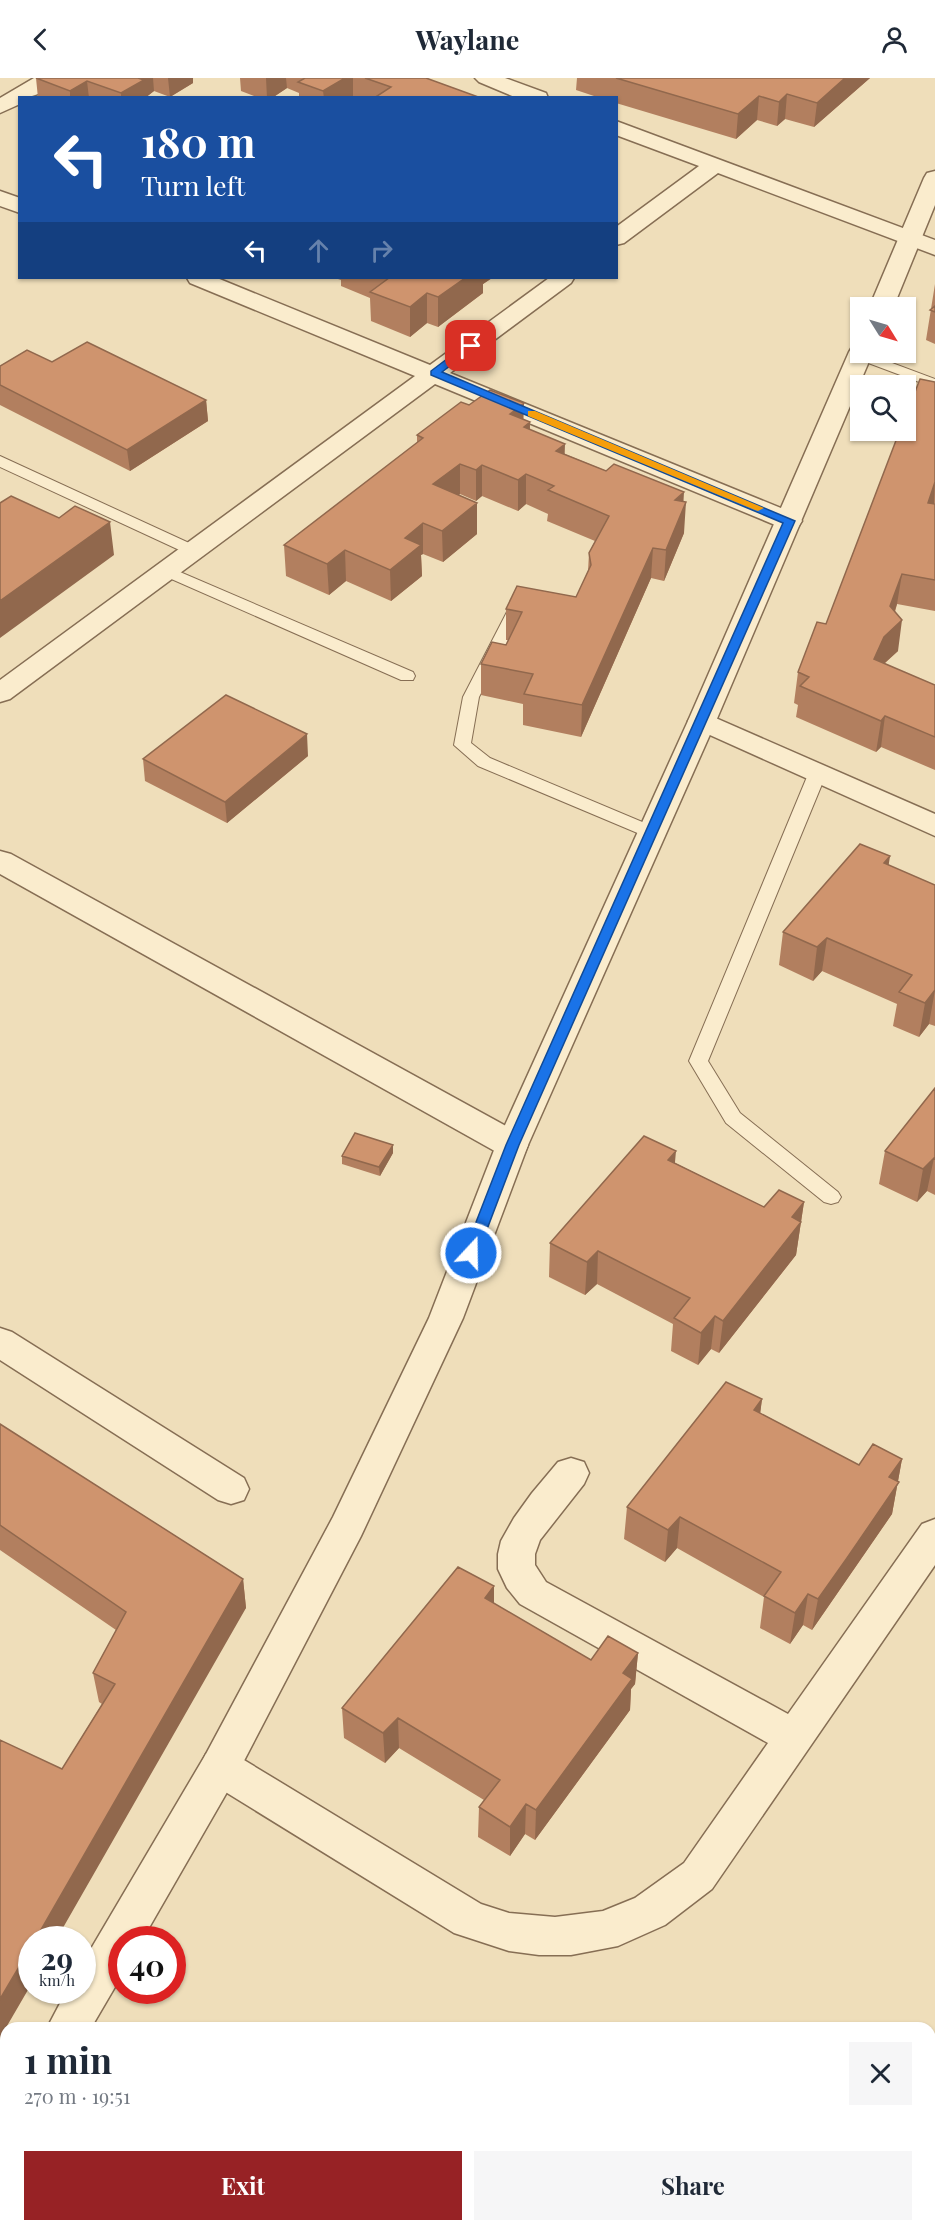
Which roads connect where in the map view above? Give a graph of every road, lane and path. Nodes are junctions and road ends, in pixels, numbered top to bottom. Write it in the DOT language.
graph roads {
  1 [pos="49,78"];
  2 [pos="486,78"];
  3 [pos="18,96"];
  4 [pos="19,96"];
  5 [pos="533,96"];
  6 [pos="0,107"];
  7 [pos="618,128"];
  8 [pos="716,164"];
  9 [pos="935,178"];
  10 [pos="0,198"];
  11 [pos="18,205"];
  12 [pos="618,237"];
  13 [pos="910,240"];
  14 [pos="935,248"];
  15 [pos="200,279"];
  16 [pos="562,279"];
  17 [pos="886,297"];
  18 [pos="857,363"];
  19 [pos="883,363"];
  20 [pos="434,373"];
  21 [pos="935,384"];
  22 [pos="0,461"];
  23 [pos="789,521"];
  24 [pos="194,551"];
  25 [pos="166,571"];
  26 [pos="519,606"];
  27 [pos="407,676"];
  28 [pos="0,693"];
  29 [pos="702,722"];
  30 [pos="818,772"];
  31 [pos="935,826"];
  32 [pos="653,832"];
  33 [pos="0,861"];
  34 [pos="512,1145"];
  35 [pos="831,1197"];
  36 [pos="0,1342"];
  37 [pos="571,1473"];
  38 [pos="231,1489"];
  39 [pos="935,1535"];
  40 [pos="795,1738"];
  41 [pos="220,1767"];
  42 [pos="71,2022"];
  1 -- 4 [label="street"];
  2 -- 5 [label="street"];
  3 -- 6 [label="street"];
  7 -- 8 [label="street"];
  8 -- 12 [label="street"];
  8 -- 13 [label="street"];
  9 -- 13 [label="street"];
  10 -- 11 [label="street"];
  13 -- 14 [label="street"];
  13 -- 17 [label="street"];
  15 -- 20 [label="street"];
  16 -- 20 [label="street"];
  18 -- 23 [label="street"];
  19 -- 21 [label="lane"];
  20 -- 23 [label="street"];
  20 -- 24 [label="street"];
  22 -- 24 [label="lane"];
  23 -- 29 [label="street"];
  24 -- 25 [label="street"];
  25 -- 27 [label="lane"];
  25 -- 28 [label="street"];
  26 -- 32 [label="lane"];
  29 -- 30 [label="street"];
  29 -- 32 [label="street"];
  30 -- 31 [label="street"];
  30 -- 35 [label="lane"];
  32 -- 34 [label="street"];
  33 -- 34 [label="street"];
  34 -- 41 [label="street"];
  36 -- 38 [label="street"];
  37 -- 40 [label="street"];
  39 -- 40 [label="street"];
  40 -- 41 [label="street"];
  41 -- 42 [label="street"];
}
